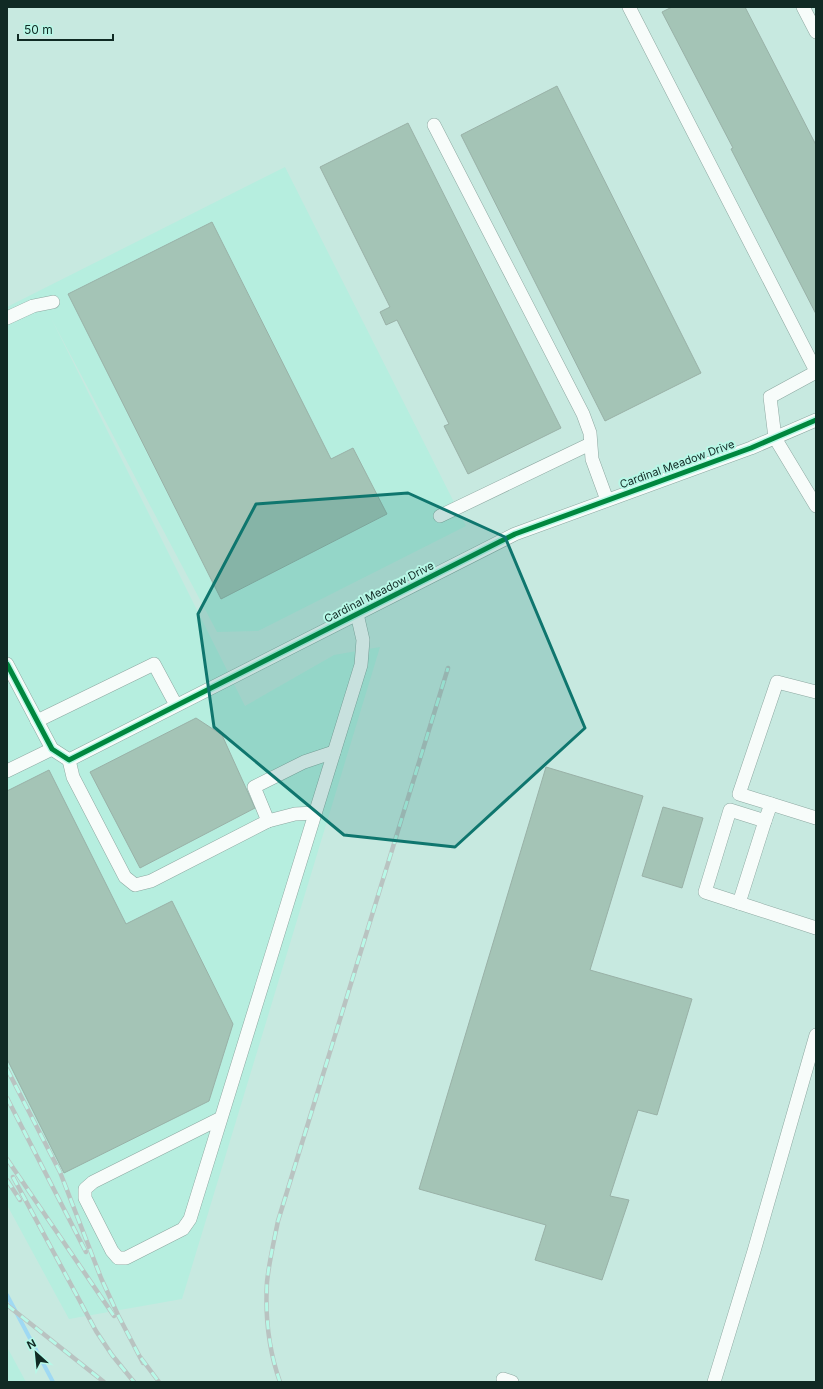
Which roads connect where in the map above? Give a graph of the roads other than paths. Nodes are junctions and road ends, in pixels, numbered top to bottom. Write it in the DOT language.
graph roads {
  1 [pos="629,7"];
  2 [pos="803,7"];
  3 [pos="816,32"];
  4 [pos="434,125"];
  5 [pos="53,302"];
  6 [pos="7,318"];
  7 [pos="816,372"];
  8 [pos="816,420"];
  9 [pos="775,438"];
  10 [pos="590,444"];
  11 [pos="607,500"];
  12 [pos="816,506"];
  13 [pos="440,516"];
  14 [pos="358,614"];
  15 [pos="7,664"];
  16 [pos="816,692"];
  17 [pos="176,706"];
  18 [pos="37,721"];
  19 [pos="52,749"];
  20 [pos="334,752"];
  21 [pos="69,760"];
  22 [pos="7,771"];
  23 [pos="771,804"];
  24 [pos="315,813"];
  25 [pos="816,818"];
  26 [pos="268,821"];
  27 [pos="765,821"];
  28 [pos="739,903"];
  29 [pos="816,928"];
  30 [pos="816,1035"];
  31 [pos="222,1118"];
  32 [pos="714,1382"];
  1 -- 7 [label="street"];
  2 -- 3 [label="street"];
  4 -- 10 [label="street"];
  5 -- 6 [label="street"];
  7 -- 9 [label="street"];
  8 -- 9 [label="street, Cardinal Meadow Drive"];
  9 -- 11 [label="street, Cardinal Meadow Drive"];
  9 -- 12 [label="street"];
  10 -- 11 [label="street"];
  10 -- 13 [label="street"];
  11 -- 14 [label="street, Cardinal Meadow Drive"];
  14 -- 17 [label="street, Cardinal Meadow Drive"];
  14 -- 20 [label="street"];
  15 -- 18 [label="street"];
  16 -- 23 [label="street"];
  17 -- 18 [label="street"];
  17 -- 21 [label="street, Cardinal Meadow Drive"];
  18 -- 19 [label="street"];
  19 -- 21 [label="street"];
  19 -- 22 [label="street"];
  20 -- 24 [label="street"];
  20 -- 26 [label="street"];
  21 -- 26 [label="street"];
  23 -- 25 [label="street"];
  23 -- 27 [label="street"];
  24 -- 26 [label="street"];
  24 -- 31 [label="street"];
  27 -- 28 [label="street"];
  27 -- 28 [label="street"];
  28 -- 29 [label="street"];
  30 -- 32 [label="street"];
  31 -- 31 [label="street"];
}
